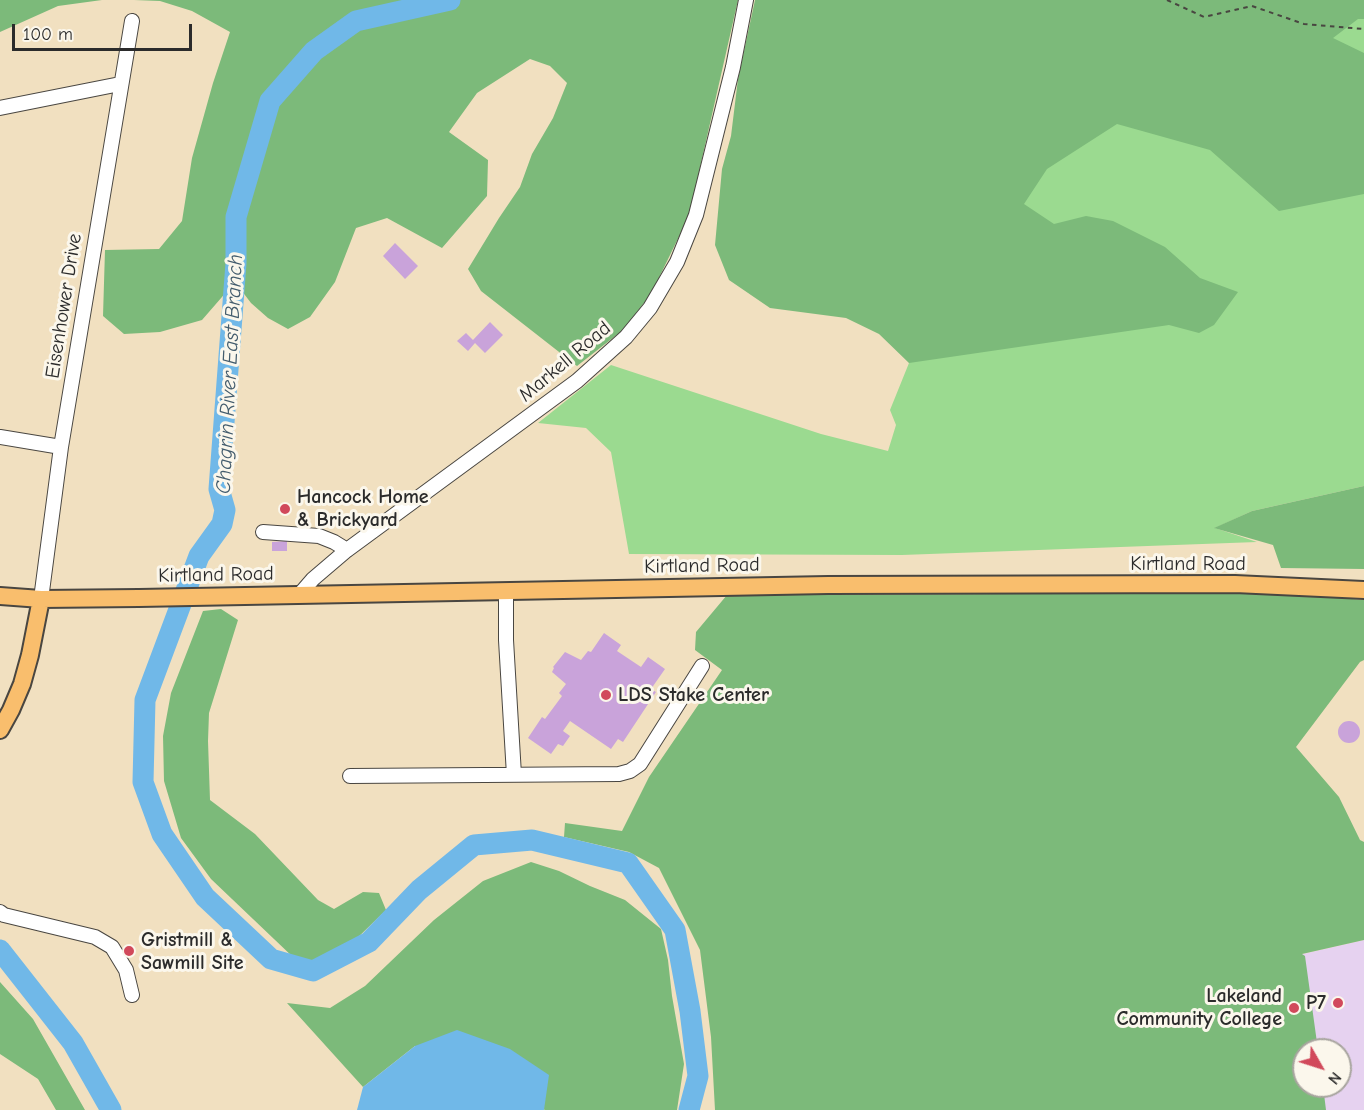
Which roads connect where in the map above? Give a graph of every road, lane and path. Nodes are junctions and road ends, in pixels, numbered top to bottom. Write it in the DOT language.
graph roads {
  1 [pos="746,0"];
  2 [pos="1167,0"];
  3 [pos="132,21"];
  4 [pos="1364,29"];
  5 [pos="120,84"];
  6 [pos="0,108"];
  7 [pos="0,436"];
  8 [pos="61,447"];
  9 [pos="263,532"];
  10 [pos="347,550"];
  11 [pos="1364,590"];
  12 [pos="506,591"];
  13 [pos="300,594"];
  14 [pos="0,596"];
  15 [pos="41,599"];
  16 [pos="702,666"];
  17 [pos="0,730"];
  18 [pos="514,775"];
  19 [pos="350,776"];
  20 [pos="0,912"];
  21 [pos="132,995"];
  1 -- 10 [label="street, Markell Road"];
  2 -- 4 [label="path"];
  3 -- 5 [label="street, Eisenhower Drive"];
  5 -- 6 [label="street"];
  5 -- 8 [label="street, Eisenhower Drive"];
  7 -- 8 [label="street"];
  8 -- 15 [label="street, Eisenhower Drive"];
  9 -- 10 [label="street"];
  10 -- 13 [label="street, Markell Road"];
  11 -- 12 [label="main road, Kirtland Road"];
  12 -- 13 [label="main road, Kirtland Road"];
  12 -- 18 [label="street"];
  13 -- 15 [label="main road, Kirtland Road"];
  14 -- 15 [label="main road, Kirtland Road"];
  15 -- 17 [label="main road"];
  16 -- 18 [label="street"];
  18 -- 19 [label="street"];
  20 -- 21 [label="street"];
}
